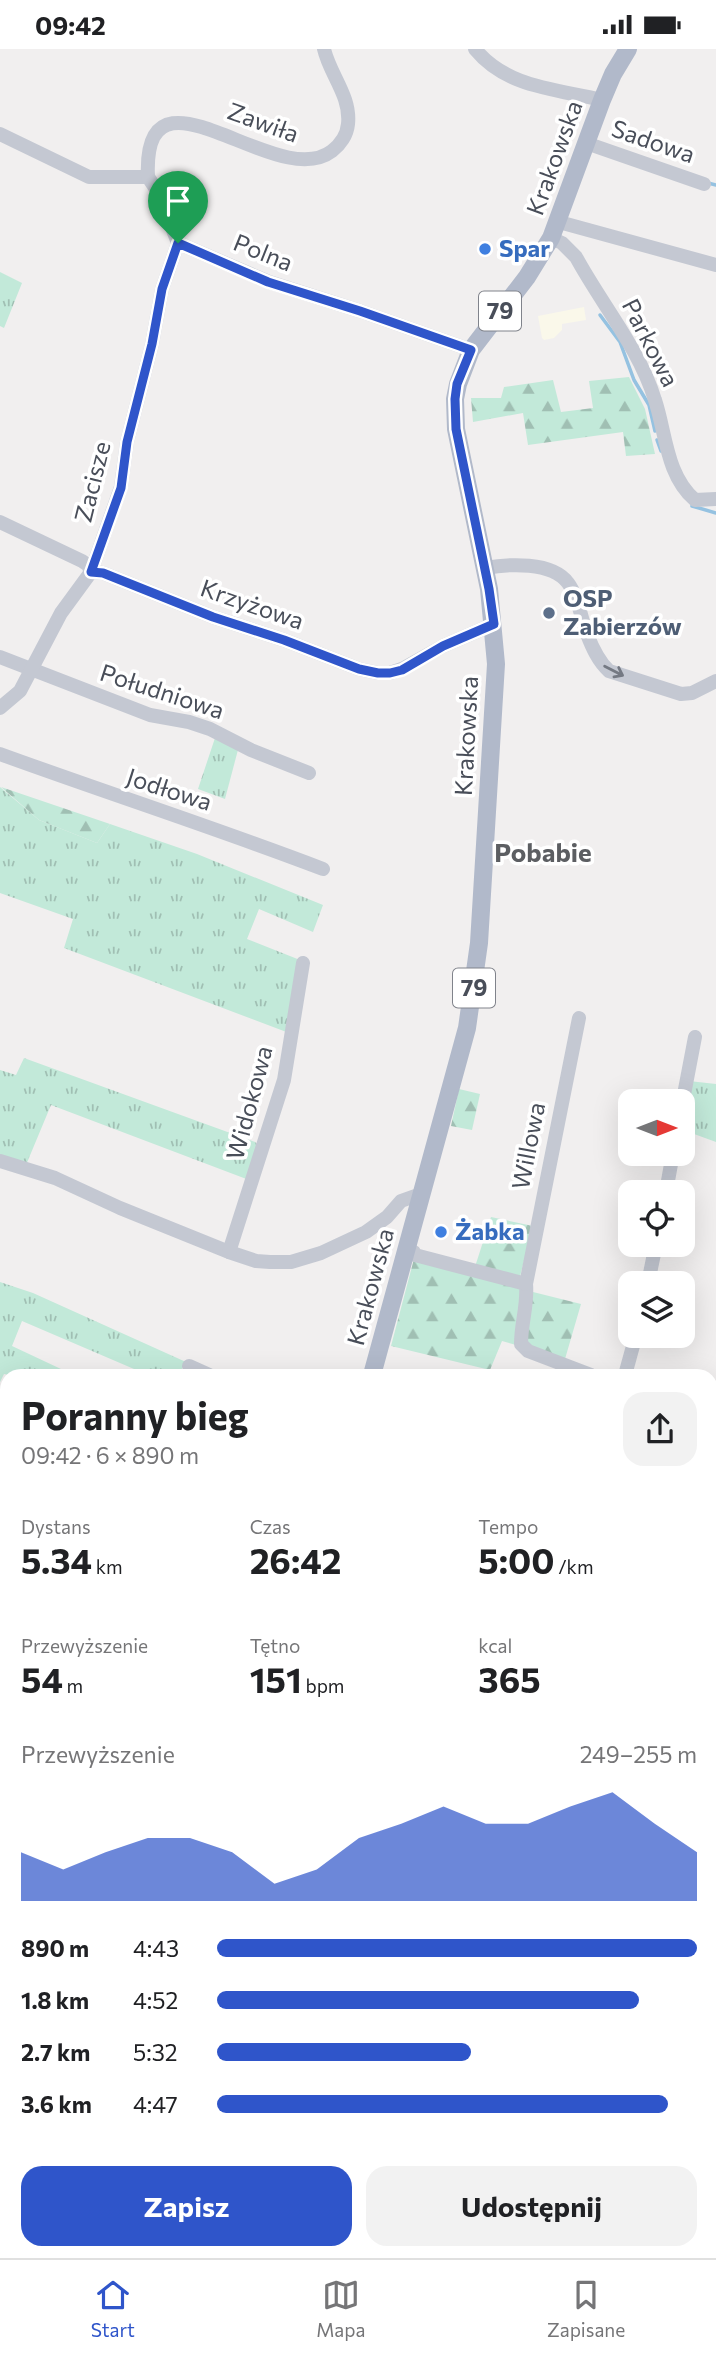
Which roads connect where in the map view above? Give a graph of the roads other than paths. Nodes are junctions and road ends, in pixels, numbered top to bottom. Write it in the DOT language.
graph roads {
  1 [pos="324,49"];
  2 [pos="475,49"];
  3 [pos="628,49"];
  4 [pos="602,100"];
  5 [pos="0,134"];
  6 [pos="586,143"];
  7 [pos="148,177"];
  8 [pos="705,184"];
  9 [pos="555,230"];
  10 [pos="178,243"];
  11 [pos="716,265"];
  12 [pos="471,350"];
  13 [pos="716,499"];
  14 [pos="0,522"];
  15 [pos="485,568"];
  16 [pos="91,572"];
  17 [pos="494,624"];
  18 [pos="0,657"];
  19 [pos="31,670"];
  20 [pos="716,681"];
  21 [pos="0,708"];
  22 [pos="0,754"];
  23 [pos="309,773"];
  24 [pos="323,869"];
  25 [pos="303,963"];
  26 [pos="579,1017"];
  27 [pos="695,1037"];
  28 [pos="685,1089"];
  29 [pos="0,1161"];
  30 [pos="421,1197"];
  31 [pos="407,1250"];
  32 [pos="229,1252"];
  33 [pos="526,1284"];
  34 [pos="632,1348"];
  35 [pos="189,1366"];
  36 [pos="196,1369"];
  37 [pos="374,1369"];
  38 [pos="576,1369"];
  39 [pos="627,1369"];
  1 -- 7 [label="street, Zawiła"];
  2 -- 4 [label="street"];
  3 -- 4 [label="main road, Krakowska / 79"];
  4 -- 6 [label="main road, Krakowska / 79"];
  5 -- 7 [label="street"];
  6 -- 8 [label="street, Sadowa"];
  6 -- 9 [label="main road, Krakowska / 79"];
  7 -- 10 [label="street"];
  9 -- 11 [label="street"];
  9 -- 12 [label="main road, Krakowska / 79"];
  9 -- 13 [label="street, Parkowa"];
  10 -- 12 [label="street, Polna"];
  10 -- 16 [label="street, Zacisze"];
  12 -- 15 [label="main road, Krakowska / 79"];
  14 -- 16 [label="street, Krzyżowa"];
  15 -- 17 [label="main road, Krakowska / 79"];
  15 -- 20 [label="street, one-way"];
  16 -- 17 [label="street, Krzyżowa"];
  16 -- 19 [label="street, Zacisze"];
  17 -- 30 [label="main road, Krakowska / 79"];
  18 -- 19 [label="street, Południowa"];
  19 -- 21 [label="street, Zacisze"];
  19 -- 23 [label="street, Południowa"];
  22 -- 24 [label="street, Jodłowa"];
  25 -- 32 [label="street, Widokowa"];
  26 -- 33 [label="street, Willowa"];
  27 -- 28 [label="street"];
  29 -- 32 [label="street"];
  30 -- 31 [label="main road, Krakowska / 79"];
  30 -- 32 [label="street"];
  31 -- 33 [label="street"];
  31 -- 37 [label="main road, Krakowska / 79"];
  33 -- 38 [label="street, Willowa"];
  34 -- 39 [label="street"];
  35 -- 36 [label="street"];
}
